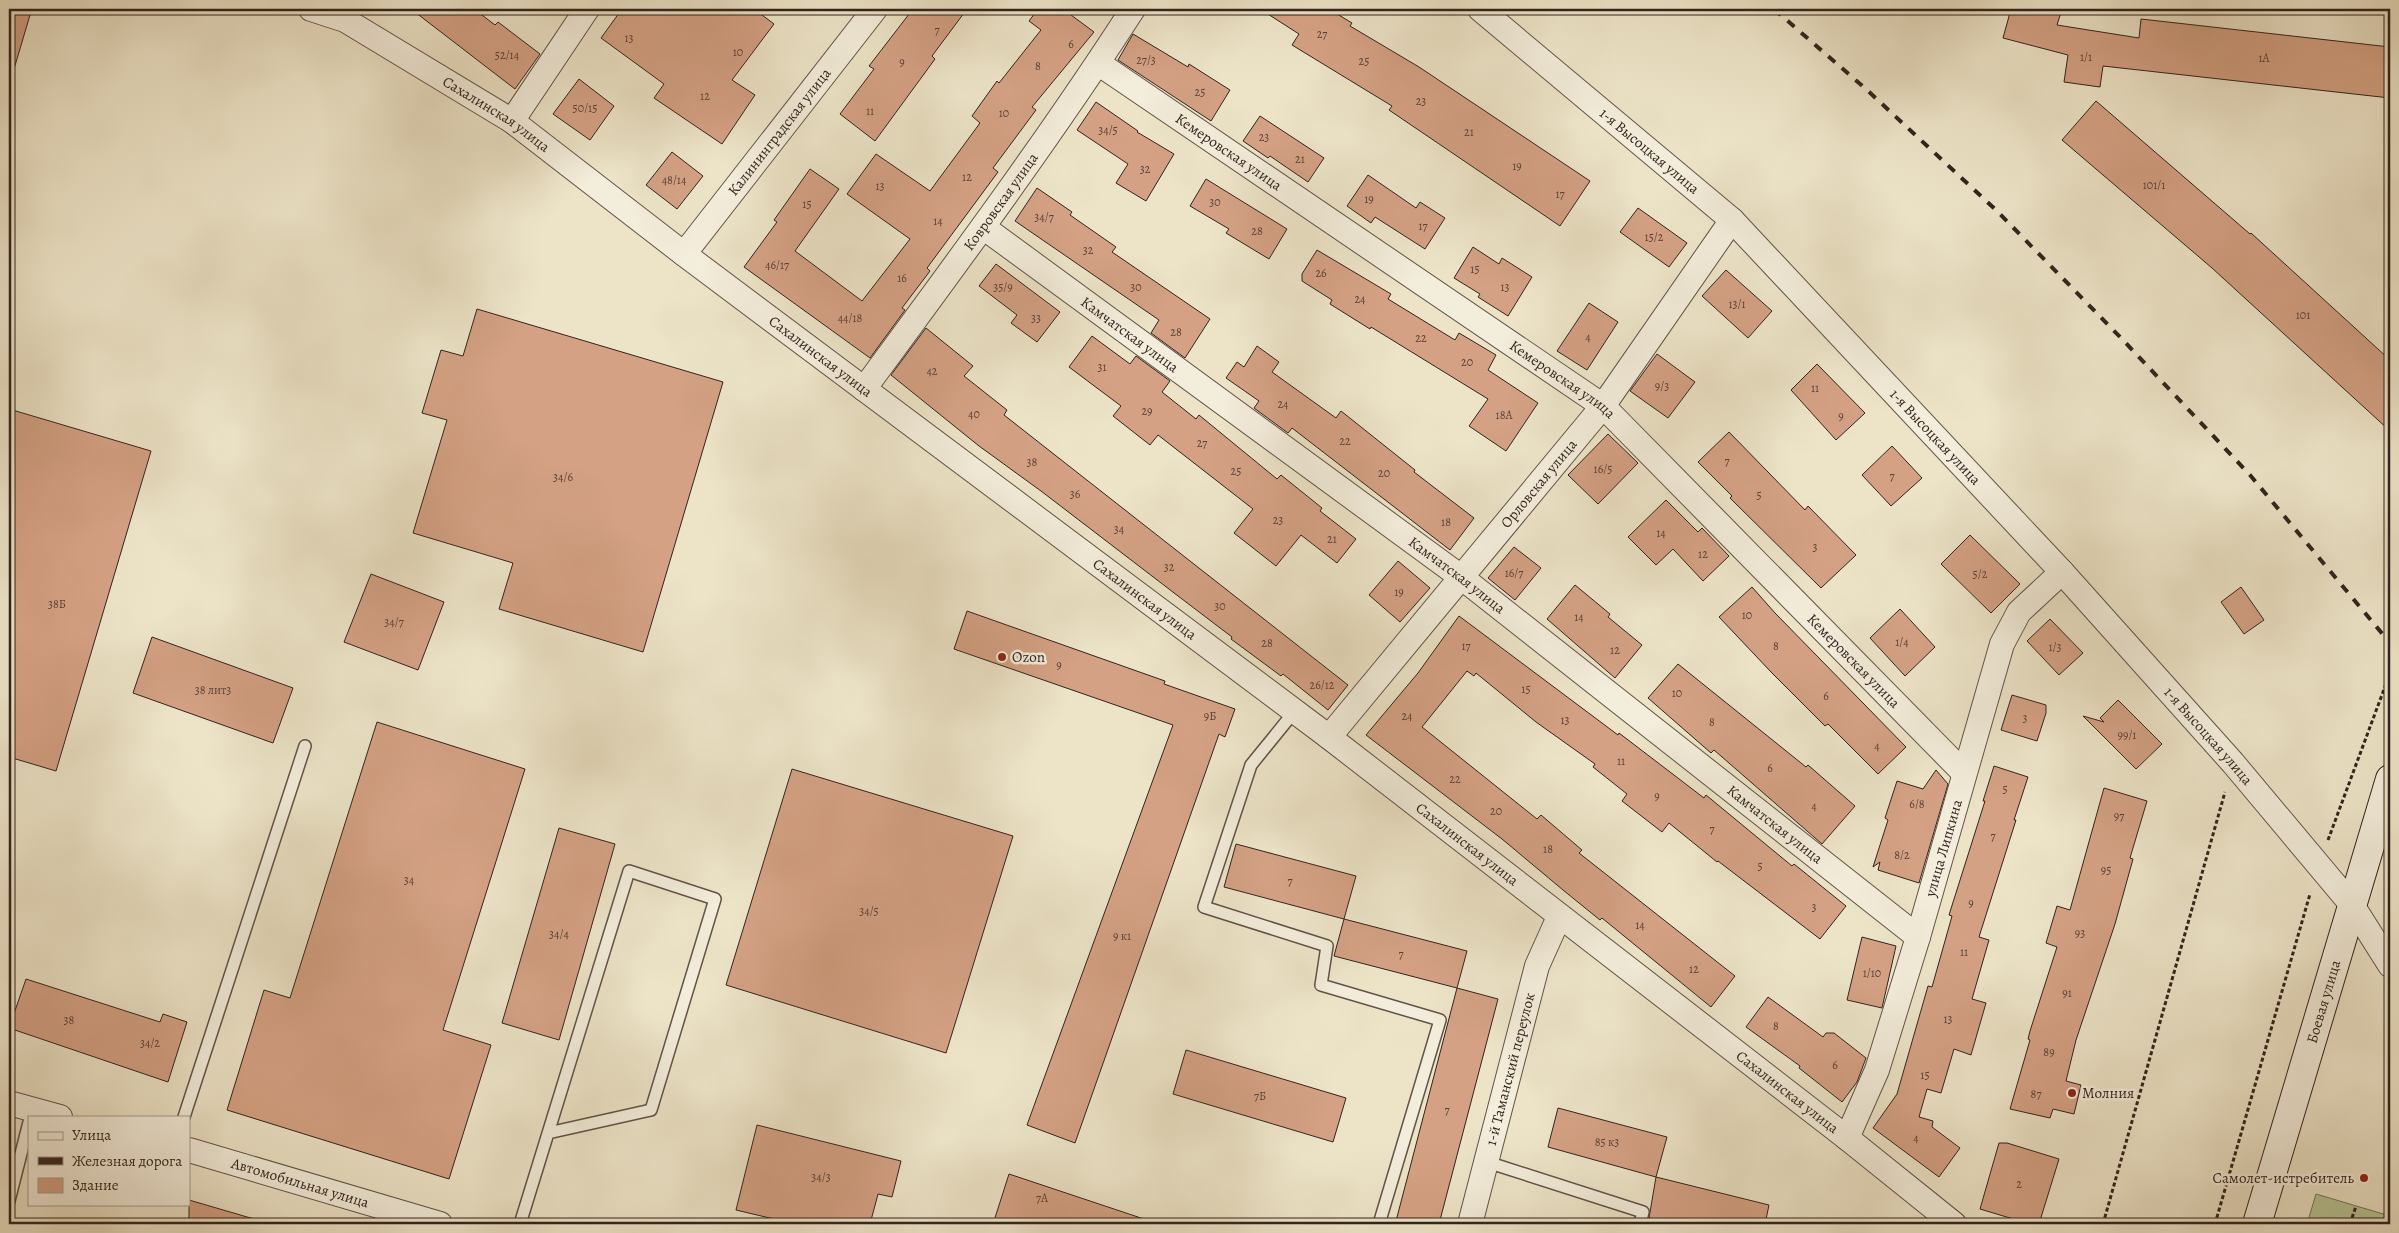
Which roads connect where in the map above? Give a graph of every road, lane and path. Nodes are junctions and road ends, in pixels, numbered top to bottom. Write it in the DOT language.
graph roads {
  1 [pos="311,9"];
  2 [pos="587,9"];
  3 [pos="875,9"];
  4 [pos="1133,9"];
  5 [pos="1480,9"];
  6 [pos="1098,63"];
  7 [pos="512,121"];
  8 [pos="1732,220"];
  9 [pos="983,227"];
  10 [pos="684,254"];
  11 [pos="864,388"];
  12 [pos="1603,406"];
  13 [pos="2062,572"];
  14 [pos="1461,577"];
  15 [pos="2390,654"];
  16 [pos="1294,712"];
  17 [pos="1329,737"];
  18 [pos="305,746"];
  19 [pos="2233,763"];
  20 [pos="1964,774"];
  21 [pos="2390,779"];
  22 [pos="2319,865"];
  23 [pos="2352,905"];
  24 [pos="1560,917"];
  25 [pos="1918,938"];
  26 [pos="2390,965"];
  27 [pos="9,1103"];
  28 [pos="30,1116"];
  29 [pos="184,1116"];
  30 [pos="28,1124"];
  31 [pos="548,1133"];
  32 [pos="1847,1138"];
  33 [pos="190,1150"];
  34 [pos="1487,1162"];
  35 [pos="9,1201"];
  36 [pos="2356,1206"];
  37 [pos="440,1224"];
  38 [pos="520,1224"];
  39 [pos="1379,1224"];
  40 [pos="1470,1224"];
  41 [pos="1640,1224"];
  42 [pos="1954,1224"];
  43 [pos="2102,1224"];
  44 [pos="2216,1224"];
  45 [pos="2258,1224"];
  46 [pos="2350,1224"];
  1 -- 7 [label="street, Сахалинская улица"];
  2 -- 7 [label="street"];
  3 -- 10 [label="street, Калининградская улица"];
  4 -- 6 [label="street, Ковровская улица"];
  5 -- 8 [label="street, 1-я Высоцкая улица"];
  6 -- 9 [label="street, Ковровская улица"];
  6 -- 12 [label="street, Кемеровская улица"];
  7 -- 10 [label="street, Сахалинская улица"];
  8 -- 12 [label="street, Орловская улица"];
  8 -- 13 [label="street, 1-я Высоцкая улица"];
  9 -- 11 [label="street, Ковровская улица"];
  9 -- 14 [label="street, Камчатская улица"];
  10 -- 11 [label="street, Сахалинская улица"];
  11 -- 16 [label="street, Сахалинская улица"];
  12 -- 14 [label="street, Орловская улица"];
  12 -- 20 [label="street, Кемеровская улица"];
  13 -- 19 [label="street, 1-я Высоцкая улица"];
  13 -- 20 [label="street, улица Липкина"];
  14 -- 17 [label="street, Орловская улица"];
  14 -- 25 [label="street, Камчатская улица"];
  15 -- 22 [label="path"];
  16 -- 17 [label="street, Сахалинская улица"];
  16 -- 39 [label="lane"];
  17 -- 24 [label="street, Сахалинская улица"];
  18 -- 29 [label="lane"];
  19 -- 22 [label="street, 1-я Высоцкая улица"];
  19 -- 43 [label="path"];
  20 -- 25 [label="street, улица Липкина"];
  21 -- 23 [label="main road, Боевая улица"];
  22 -- 23 [label="street, 1-я Высоцкая улица"];
  22 -- 44 [label="path"];
  23 -- 26 [label="street, 1-я Высоцкая улица"];
  23 -- 45 [label="main road, Боевая улица"];
  24 -- 32 [label="street, Сахалинская улица"];
  24 -- 34 [label="street, 1-й Таманский переулок"];
  25 -- 32 [label="street, улица Липкина"];
  27 -- 28 [label="street"];
  30 -- 35 [label="lane"];
  31 -- 31 [label="lane"];
  31 -- 38 [label="lane"];
  32 -- 42 [label="street, Сахалинская улица"];
  33 -- 37 [label="street, Автомобильная улица"];
  34 -- 40 [label="street, 1-й Таманский переулок"];
  34 -- 41 [label="lane"];
  36 -- 46 [label="path"];
}
